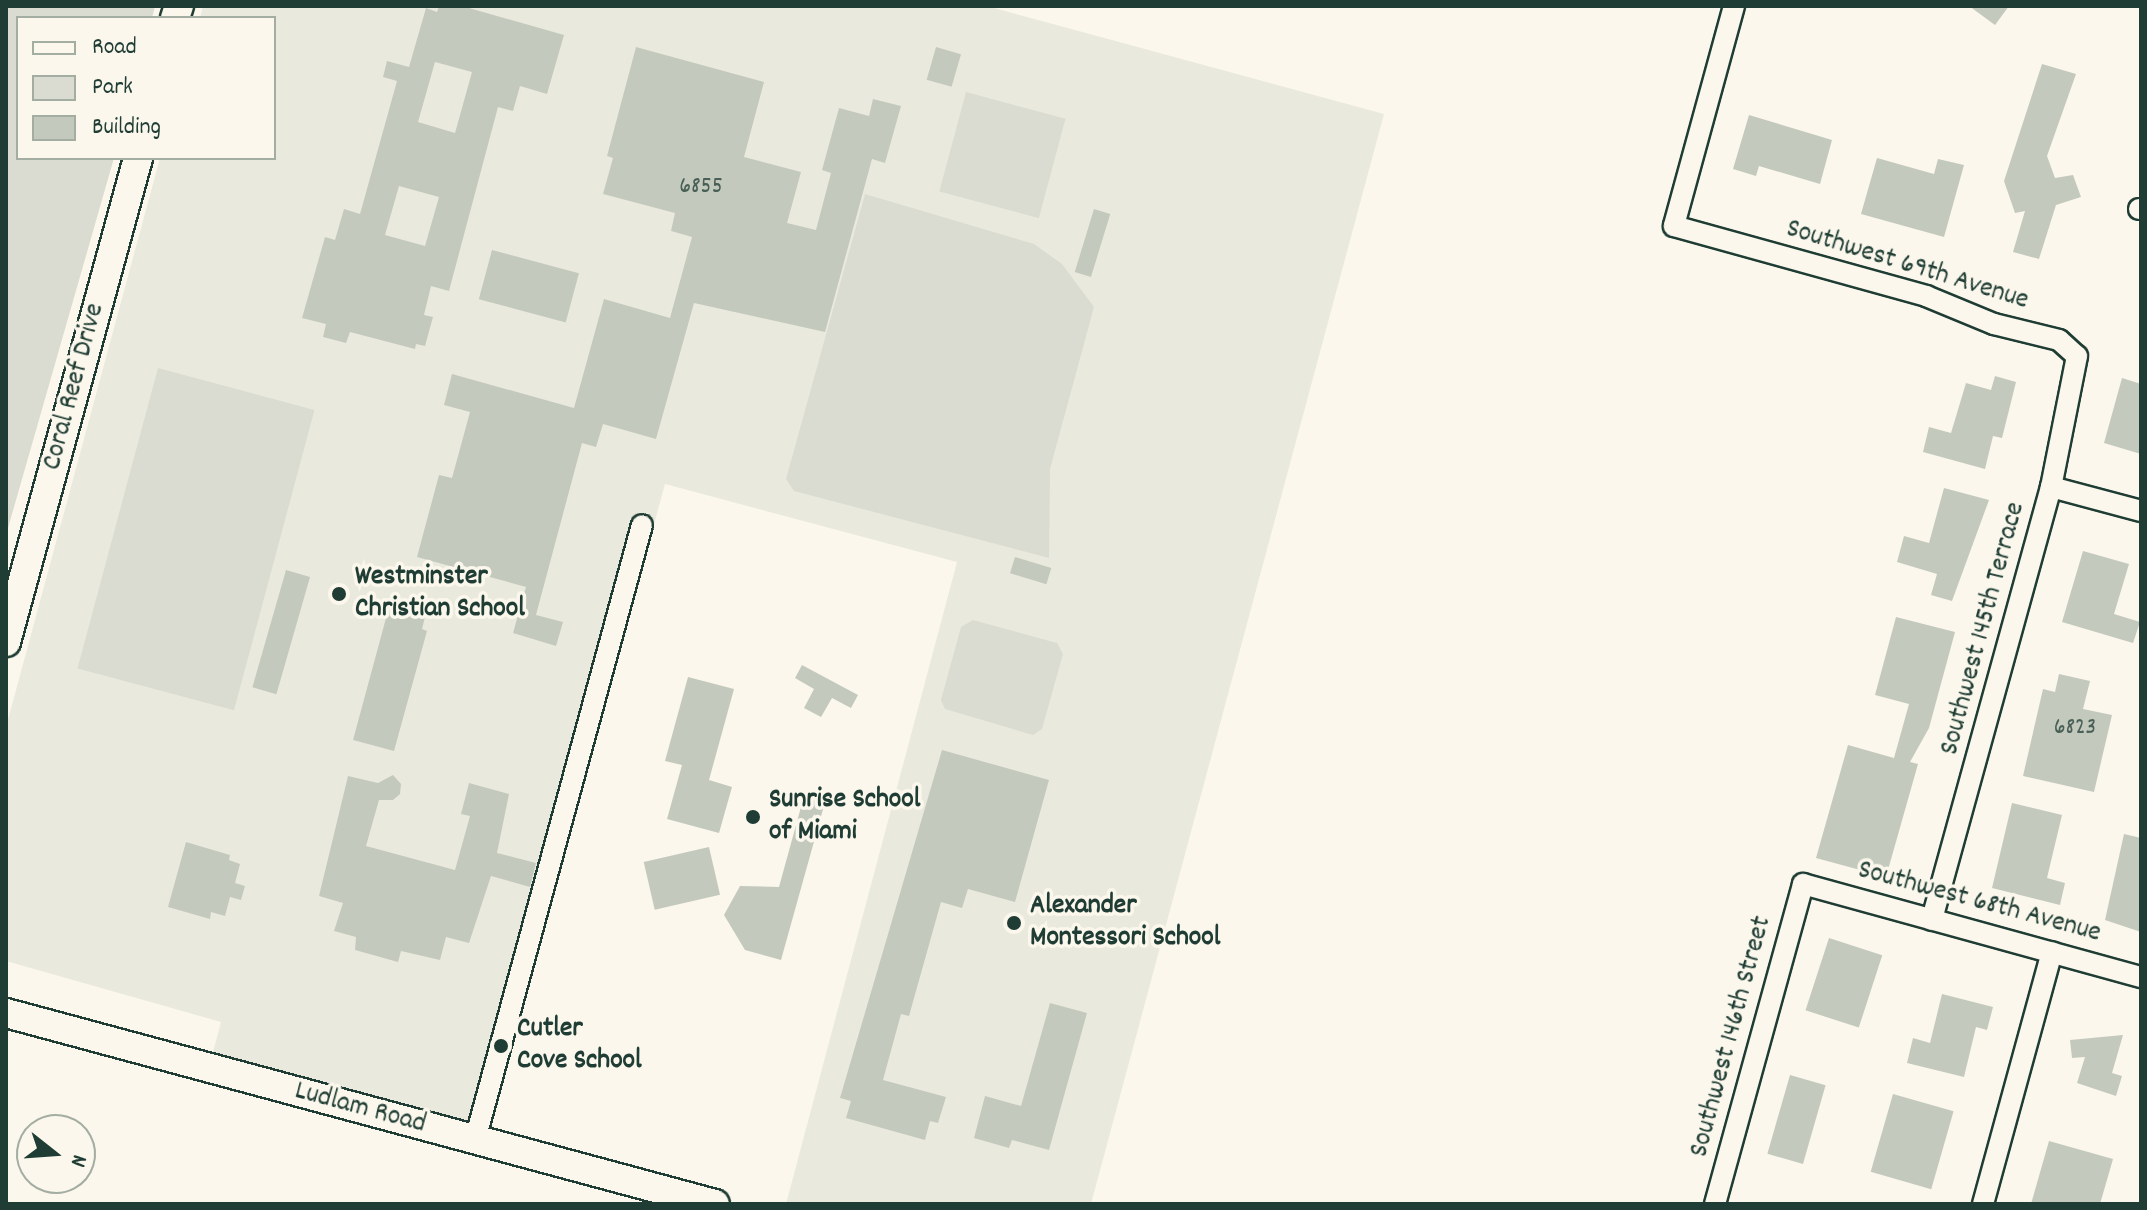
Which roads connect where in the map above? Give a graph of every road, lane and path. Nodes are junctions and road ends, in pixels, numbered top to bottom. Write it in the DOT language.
graph roads {
  1 [pos="1734,6"];
  2 [pos="137,160"];
  3 [pos="2075,349"];
  4 [pos="2051,487"];
  5 [pos="2141,511"];
  6 [pos="642,525"];
  7 [pos="8,623"];
  8 [pos="1803,884"];
  9 [pos="1932,920"];
  10 [pos="2052,952"];
  11 [pos="2141,977"];
  12 [pos="6,1013"];
  13 [pos="475,1140"];
  14 [pos="715,1204"];
  15 [pos="1715,1204"];
  16 [pos="1983,1204"];
  1 -- 3 [label="street, Southwest 69th Avenue"];
  2 -- 7 [label="street, Coral Reef Drive"];
  3 -- 4 [label="street, Southwest 145th Terrace"];
  4 -- 5 [label="street"];
  4 -- 9 [label="street, Southwest 145th Terrace"];
  6 -- 13 [label="street"];
  8 -- 9 [label="street, Southwest 68th Avenue"];
  8 -- 15 [label="street, Southwest 146th Street"];
  9 -- 10 [label="street, Southwest 68th Avenue"];
  10 -- 11 [label="street, Southwest 68th Avenue"];
  10 -- 16 [label="street"];
  12 -- 13 [label="street, Ludlam Road"];
  13 -- 14 [label="street, Ludlam Road"];
}
